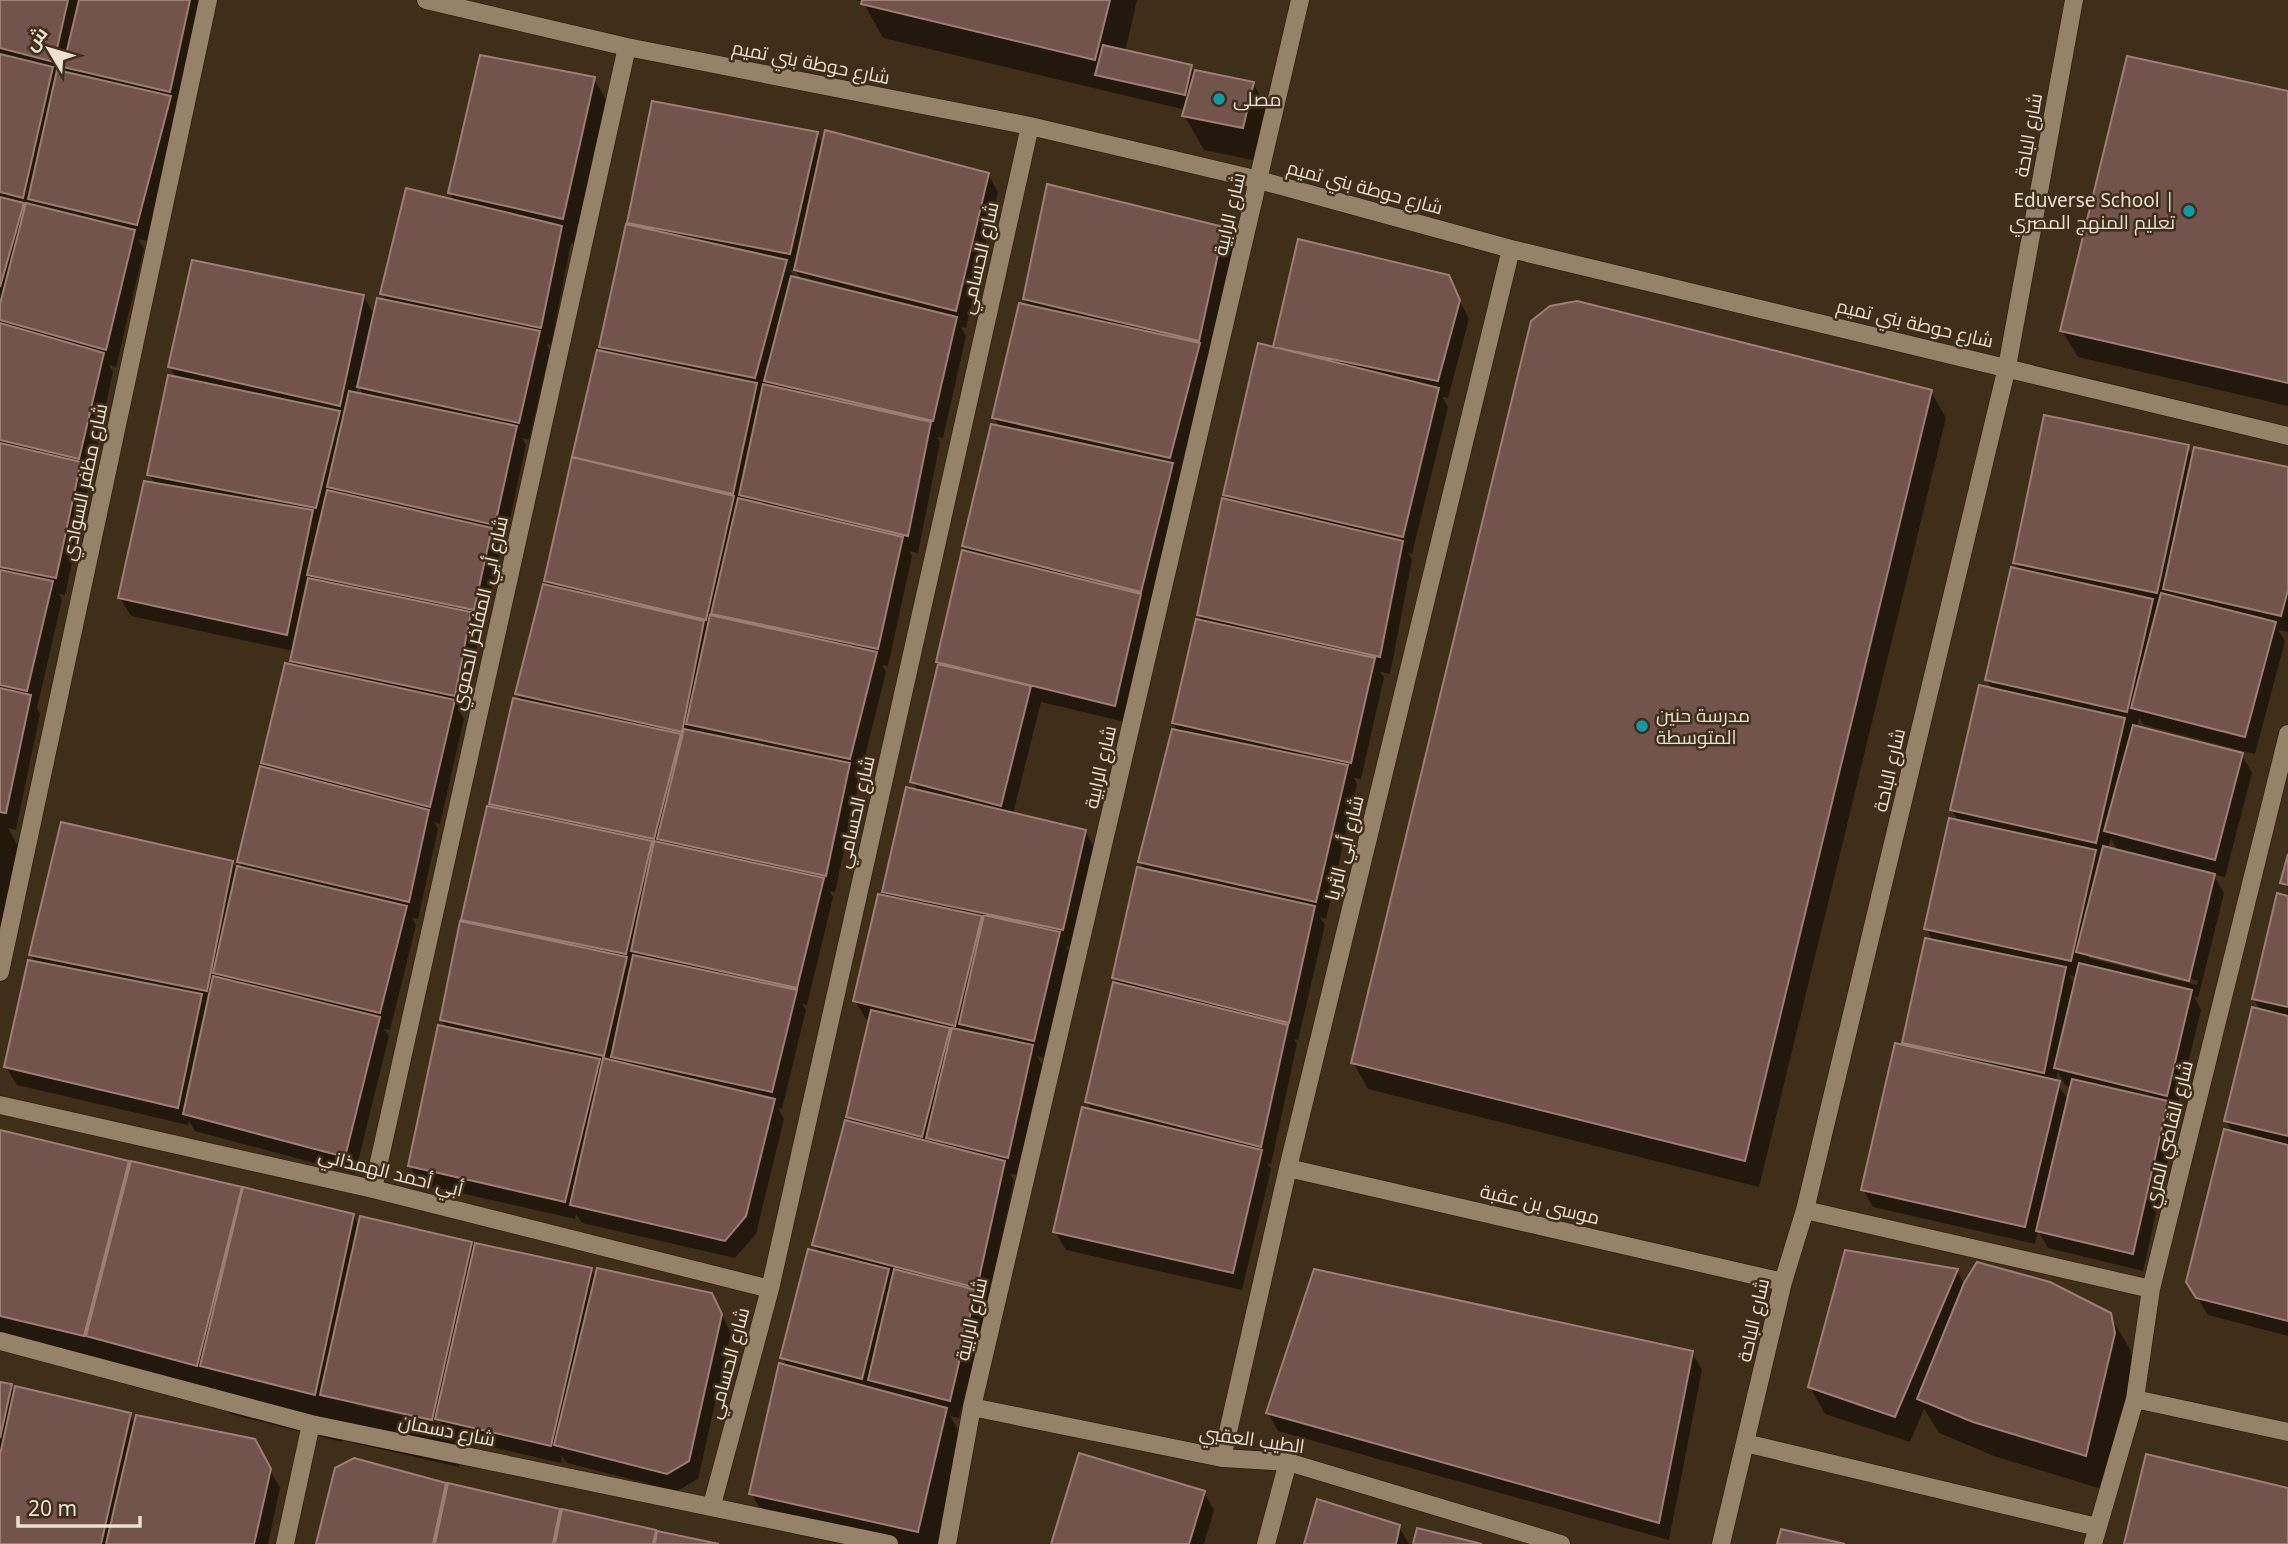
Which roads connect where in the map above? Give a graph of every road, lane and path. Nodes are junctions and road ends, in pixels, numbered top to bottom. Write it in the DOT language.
graph roads {
  1 [pos="208,0"];
  2 [pos="426,0"];
  3 [pos="1300,0"];
  4 [pos="2074,0"];
  5 [pos="627,47"];
  6 [pos="1030,126"];
  7 [pos="1259,180"];
  8 [pos="1511,248"];
  9 [pos="2007,367"];
  10 [pos="2288,436"];
  11 [pos="2288,734"];
  12 [pos="0,972"];
  13 [pos="0,1105"];
  14 [pos="1288,1168"];
  15 [pos="373,1189"];
  16 [pos="1805,1210"];
  17 [pos="1783,1282"];
  18 [pos="770,1289"];
  19 [pos="2151,1289"];
  20 [pos="0,1341"];
  21 [pos="2135,1399"];
  22 [pos="972,1407"];
  23 [pos="311,1424"];
  24 [pos="2288,1432"];
  25 [pos="1745,1443"];
  26 [pos="1222,1458"];
  27 [pos="1288,1462"];
  28 [pos="712,1505"];
  29 [pos="2095,1536"];
  30 [pos="285,1544"];
  31 [pos="889,1544"];
  32 [pos="947,1544"];
  33 [pos="1266,1544"];
  34 [pos="1561,1544"];
  35 [pos="1721,1544"];
  1 -- 12 [label="street, شارع مظفر السوادي"];
  2 -- 5 [label="street, شارع حوطة بني تميم"];
  3 -- 7 [label="street, شارع الرابية"];
  4 -- 9 [label="street, شارع الباحة"];
  5 -- 6 [label="street, شارع حوطة بني تميم"];
  5 -- 15 [label="street, شارع أبي المفاخر الحموي"];
  6 -- 7 [label="street, شارع حوطة بني تميم"];
  6 -- 18 [label="street, شارع الحسامي"];
  7 -- 8 [label="street, شارع حوطة بني تميم"];
  7 -- 22 [label="street, شارع الرابية"];
  8 -- 9 [label="street, شارع حوطة بني تميم"];
  8 -- 14 [label="street, شارع أبي الثريا"];
  9 -- 10 [label="street, شارع حوطة بني تميم"];
  9 -- 16 [label="street, شارع الباحة"];
  11 -- 19 [label="street, شارع القاضي المري"];
  13 -- 15 [label="street, أبي أحمد الهمذاني"];
  14 -- 17 [label="street, موسى بن عقبة"];
  14 -- 26 [label="street, شارع أبي الثريا"];
  15 -- 18 [label="street, أبي أحمد الهمذاني"];
  16 -- 17 [label="street, شارع الباحة"];
  16 -- 19 [label="street"];
  17 -- 25 [label="street, شارع الباحة"];
  18 -- 28 [label="street, شارع الحسامي"];
  19 -- 21 [label="street, شارع القاضي المري"];
  20 -- 23 [label="street, شارع دسمان"];
  21 -- 24 [label="street"];
  21 -- 29 [label="street, شارع القاضي المري"];
  22 -- 26 [label="street, الطيب العقبي"];
  22 -- 32 [label="street, شارع الرابية"];
  23 -- 28 [label="street, شارع دسمان"];
  23 -- 30 [label="street"];
  25 -- 29 [label="street"];
  25 -- 35 [label="street, شارع الباحة"];
  26 -- 27 [label="street, الطيب العقبي"];
  27 -- 33 [label="street"];
  27 -- 34 [label="street, الطيب العقبي"];
  28 -- 31 [label="street, شارع دسمان"];
}
